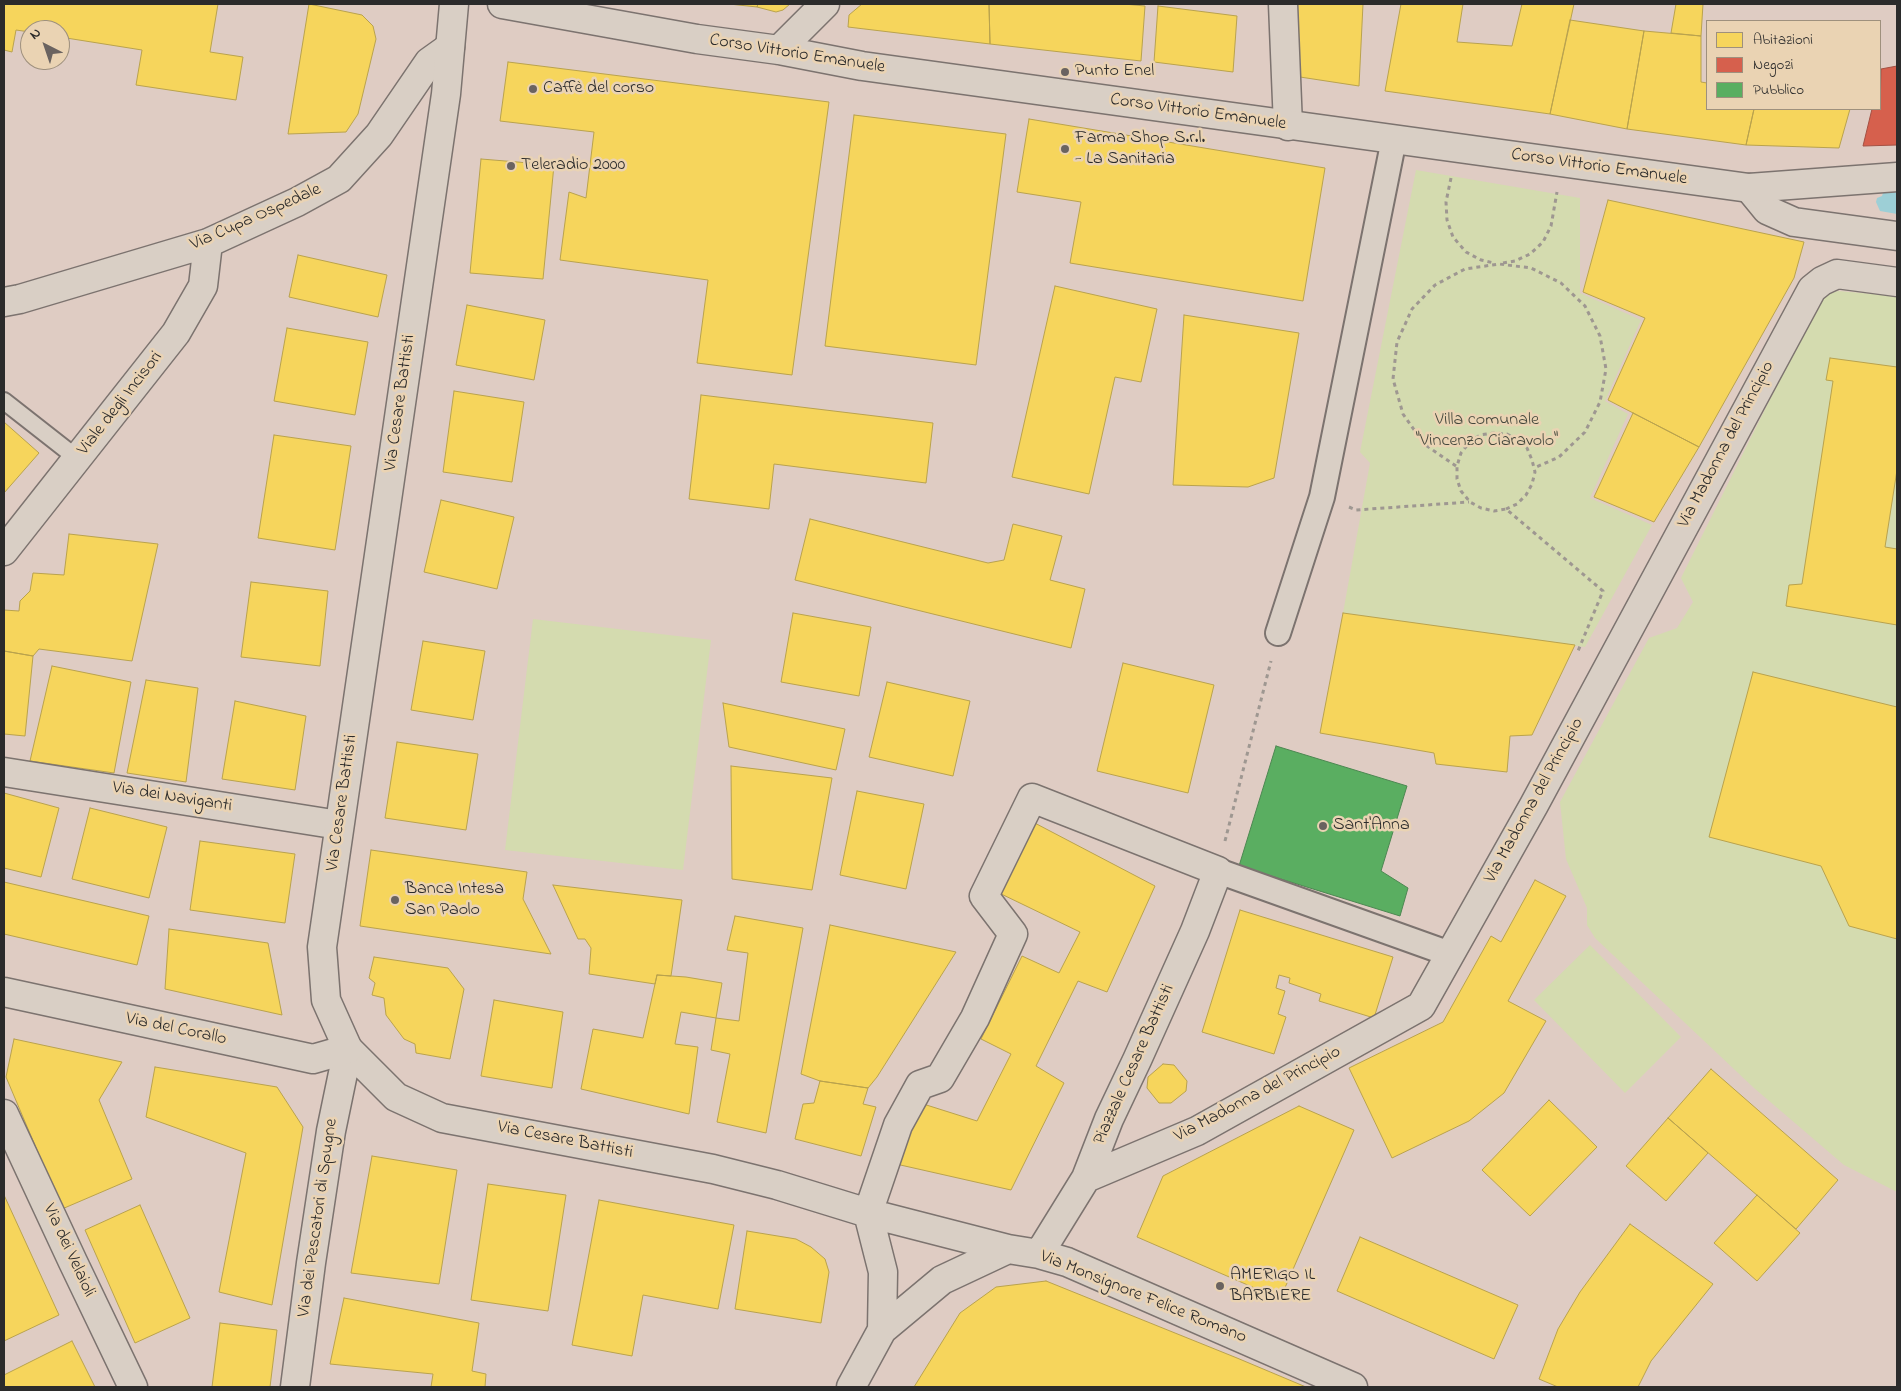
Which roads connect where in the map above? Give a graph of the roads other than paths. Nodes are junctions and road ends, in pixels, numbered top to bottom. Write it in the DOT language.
graph roads {
  1 [pos="454,4"];
  2 [pos="502,4"];
  3 [pos="825,4"];
  4 [pos="1283,4"];
  5 [pos="576,10"];
  6 [pos="450,47"];
  7 [pos="779,50"];
  8 [pos="1288,126"];
  9 [pos="1394,139"];
  10 [pos="1897,177"];
  11 [pos="1749,188"];
  12 [pos="1897,236"];
  13 [pos="208,244"];
  14 [pos="1897,282"];
  15 [pos="4,302"];
  16 [pos="4,401"];
  17 [pos="78,459"];
  18 [pos="4,551"];
  19 [pos="1278,633"];
  20 [pos="4,772"];
  21 [pos="339,824"];
  22 [pos="1218,871"];
  23 [pos="1450,954"];
  24 [pos="4,992"];
  25 [pos="348,1050"];
  26 [pos="4,1114"];
  27 [pos="1086,1178"];
  28 [pos="868,1213"];
  29 [pos="1008,1249"];
  30 [pos="1039,1254"];
  31 [pos="882,1330"];
  32 [pos="133,1387"];
  33 [pos="295,1387"];
  34 [pos="852,1387"];
  35 [pos="1353,1387"];
  1 -- 6 [label="street, Via Cesare Battisti"];
  2 -- 5 [label="street, Corso Vittorio Emanuele"];
  3 -- 7 [label="street"];
  4 -- 8 [label="street"];
  5 -- 7 [label="street, Corso Vittorio Emanuele"];
  6 -- 13 [label="street, Via Cupa Ospedale"];
  6 -- 21 [label="street, Via Cesare Battisti"];
  7 -- 8 [label="street, Corso Vittorio Emanuele"];
  8 -- 9 [label="street, Corso Vittorio Emanuele"];
  9 -- 11 [label="street, Corso Vittorio Emanuele"];
  9 -- 19 [label="street"];
  10 -- 11 [label="street, Corso Vittorio Emanuele"];
  11 -- 12 [label="street"];
  13 -- 15 [label="street, Via Cupa Ospedale"];
  13 -- 17 [label="street, Viale degli Incisori"];
  14 -- 23 [label="street, Via Madonna del Principio"];
  16 -- 17 [label="lane"];
  17 -- 18 [label="street, Viale degli Incisori"];
  20 -- 21 [label="street, Via dei Naviganti"];
  21 -- 25 [label="street, Via Cesare Battisti"];
  22 -- 23 [label="street"];
  22 -- 27 [label="street, Piazzale Cesare Battisti"];
  22 -- 28 [label="street"];
  23 -- 27 [label="street, Via Madonna del Principio"];
  24 -- 25 [label="street, Via del Corallo"];
  25 -- 28 [label="street, Via Cesare Battisti"];
  25 -- 33 [label="street, Via dei Pescatori di Spugne"];
  26 -- 32 [label="street, Via dei Velaioli"];
  27 -- 30 [label="street, Piazzale Cesare Battisti"];
  28 -- 29 [label="street, Via Monsignore Felice Romano"];
  28 -- 31 [label="street"];
  29 -- 30 [label="street, Via Monsignore Felice Romano"];
  29 -- 31 [label="street"];
  30 -- 35 [label="street, Via Monsignore Felice Romano"];
  31 -- 34 [label="street"];
}
